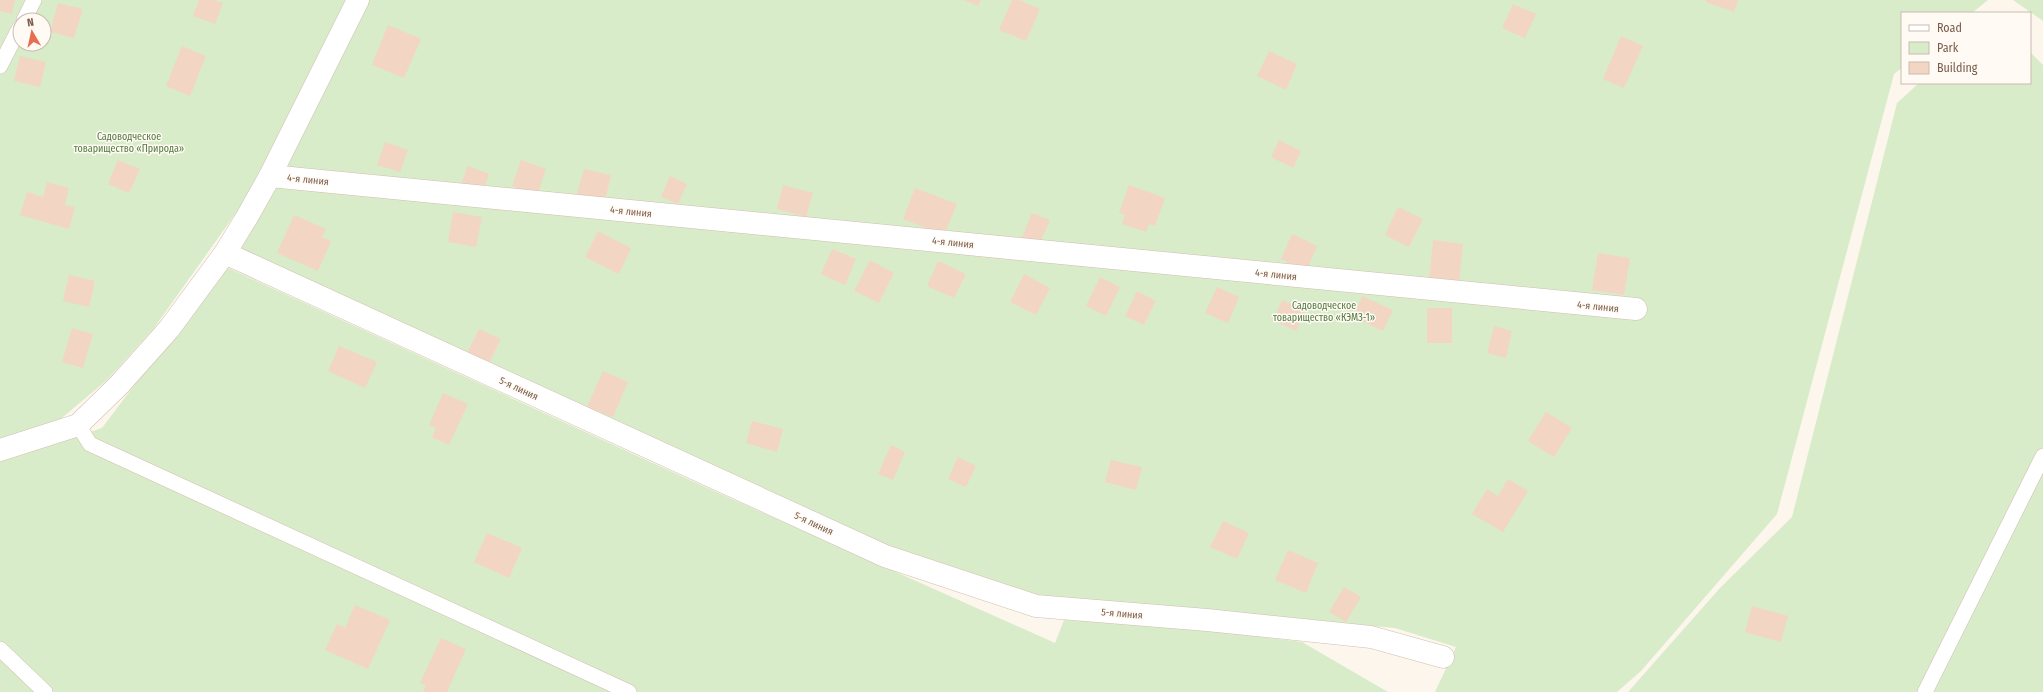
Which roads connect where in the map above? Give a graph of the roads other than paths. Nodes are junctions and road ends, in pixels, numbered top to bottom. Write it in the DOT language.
graph roads {
  1 [pos="34,0"];
  2 [pos="358,0"];
  3 [pos="28,12"];
  4 [pos="12,43"];
  5 [pos="0,66"];
  6 [pos="270,176"];
  7 [pos="225,253"];
  8 [pos="1636,309"];
  9 [pos="78,425"];
  10 [pos="0,450"];
  11 [pos="2043,456"];
  12 [pos="0,649"];
  13 [pos="1443,657"];
  14 [pos="44,692"];
  15 [pos="629,692"];
  16 [pos="1925,692"];
  1 -- 3 [label="lane"];
  2 -- 6 [label="street"];
  4 -- 5 [label="lane"];
  6 -- 7 [label="street"];
  6 -- 8 [label="street, 4-я линия"];
  7 -- 9 [label="street"];
  7 -- 13 [label="street, 5-я линия"];
  9 -- 10 [label="street"];
  9 -- 15 [label="lane"];
  11 -- 16 [label="lane"];
  12 -- 14 [label="lane"];
}
